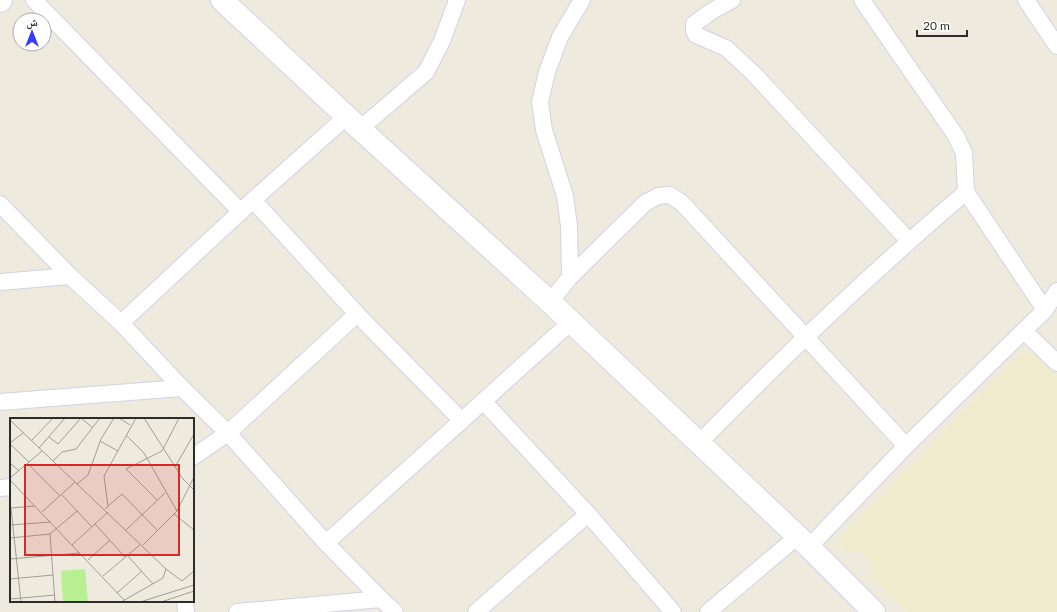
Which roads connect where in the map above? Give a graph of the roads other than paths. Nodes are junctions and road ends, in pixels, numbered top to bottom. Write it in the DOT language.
graph roads {
  1 [pos="34,0"];
  2 [pos="222,0"];
  3 [pos="457,0"];
  4 [pos="582,0"];
  5 [pos="732,0"];
  6 [pos="862,0"];
  7 [pos="1032,3"];
  8 [pos="1057,46"];
  9 [pos="353,123"];
  10 [pos="966,192"];
  11 [pos="253,200"];
  12 [pos="0,204"];
  13 [pos="241,212"];
  14 [pos="908,241"];
  15 [pos="70,276"];
  16 [pos="570,277"];
  17 [pos="0,282"];
  18 [pos="1057,291"];
  19 [pos="550,302"];
  20 [pos="1045,310"];
  21 [pos="357,314"];
  22 [pos="571,322"];
  23 [pos="121,323"];
  24 [pos="1024,331"];
  25 [pos="806,337"];
  26 [pos="1057,363"];
  27 [pos="182,388"];
  28 [pos="483,401"];
  29 [pos="0,402"];
  30 [pos="462,421"];
  31 [pos="228,434"];
  32 [pos="699,443"];
  33 [pos="906,446"];
  34 [pos="194,456"];
  35 [pos="10,487"];
  36 [pos="0,488"];
  37 [pos="588,514"];
  38 [pos="804,541"];
  39 [pos="326,543"];
  40 [pos="381,599"];
  41 [pos="185,602"];
  42 [pos="186,612"];
  43 [pos="237,612"];
  44 [pos="395,612"];
  45 [pos="476,612"];
  46 [pos="673,612"];
  47 [pos="708,612"];
  48 [pos="874,612"];
  1 -- 13 [label="street"];
  2 -- 9 [label="street"];
  3 -- 9 [label="street"];
  4 -- 16 [label="street"];
  5 -- 14 [label="street"];
  6 -- 10 [label="street"];
  7 -- 8 [label="street"];
  9 -- 11 [label="street"];
  9 -- 19 [label="street"];
  10 -- 14 [label="street"];
  10 -- 20 [label="street"];
  11 -- 13 [label="street"];
  11 -- 21 [label="street"];
  12 -- 15 [label="street"];
  13 -- 23 [label="street"];
  14 -- 25 [label="street"];
  15 -- 17 [label="street"];
  15 -- 23 [label="street"];
  16 -- 19 [label="street"];
  16 -- 25 [label="street"];
  18 -- 20 [label="street"];
  19 -- 22 [label="street"];
  20 -- 24 [label="street"];
  21 -- 30 [label="street"];
  21 -- 31 [label="street"];
  22 -- 28 [label="street"];
  22 -- 32 [label="street"];
  23 -- 27 [label="street"];
  24 -- 26 [label="street"];
  24 -- 33 [label="street"];
  25 -- 32 [label="street"];
  25 -- 33 [label="street"];
  27 -- 29 [label="street"];
  27 -- 31 [label="street"];
  28 -- 30 [label="street"];
  28 -- 37 [label="street"];
  30 -- 39 [label="street"];
  31 -- 34 [label="street"];
  31 -- 39 [label="street"];
  32 -- 38 [label="street"];
  33 -- 38 [label="street"];
  35 -- 36 [label="street"];
  37 -- 45 [label="street"];
  37 -- 46 [label="street"];
  38 -- 47 [label="street"];
  38 -- 48 [label="street"];
  39 -- 40 [label="street"];
  40 -- 43 [label="street"];
  40 -- 44 [label="street"];
  41 -- 42 [label="street"];
}
